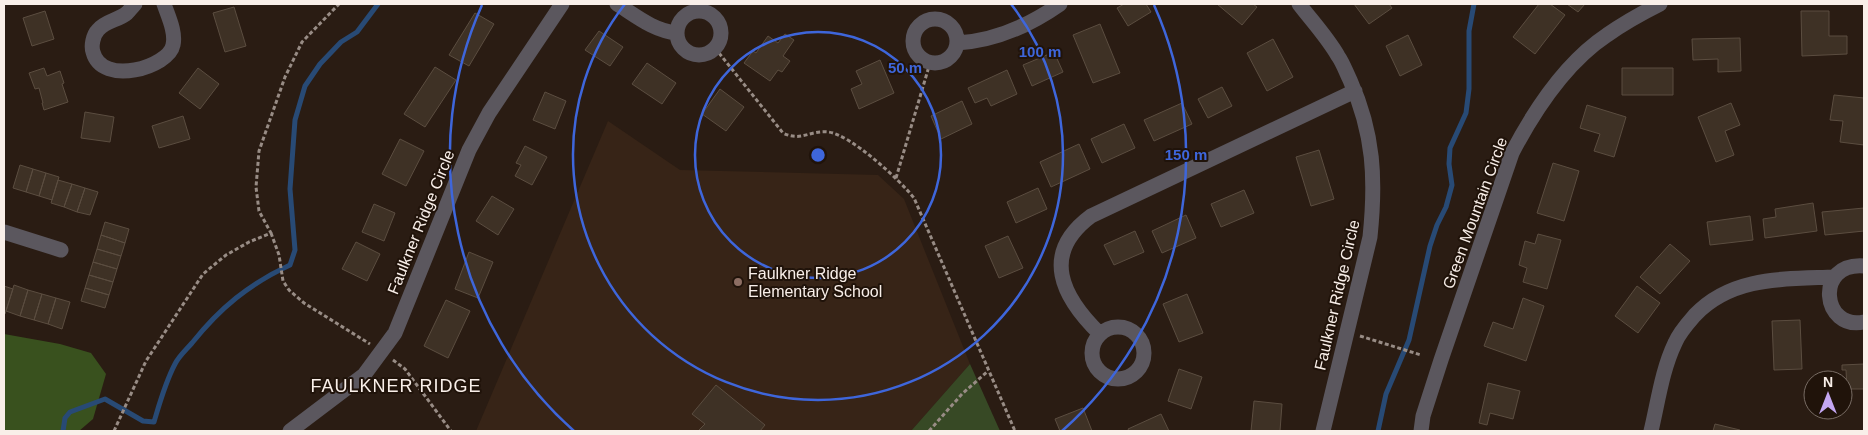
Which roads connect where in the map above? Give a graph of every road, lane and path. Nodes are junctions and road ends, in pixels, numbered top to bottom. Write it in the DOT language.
graph roads {
  1 [pos="134,4"];
  2 [pos="164,4"];
  3 [pos="339,4"];
  4 [pos="562,4"];
  5 [pos="617,4"];
  6 [pos="1060,4"];
  7 [pos="1299,4"];
  8 [pos="1660,4"];
  9 [pos="677,33"];
  10 [pos="957,43"];
  11 [pos="715,48"];
  12 [pos="930,63"];
  13 [pos="1355,91"];
  14 [pos="896,178"];
  15 [pos="4,232"];
  16 [pos="271,233"];
  17 [pos="61,250"];
  18 [pos="1864,266"];
  19 [pos="1834,277"];
  20 [pos="283,281"];
  21 [pos="1864,322"];
  22 [pos="1348,332"];
  23 [pos="1100,334"];
  24 [pos="1421,355"];
  25 [pos="988,371"];
  26 [pos="114,431"];
  27 [pos="290,431"];
  28 [pos="929,431"];
  29 [pos="1015,431"];
  30 [pos="1323,431"];
  31 [pos="1421,431"];
  32 [pos="1651,431"];
  1 -- 2 [label="street"];
  3 -- 16 [label="path"];
  4 -- 27 [label="street, Faulkner Ridge Circle"];
  5 -- 9 [label="street"];
  6 -- 10 [label="street"];
  7 -- 13 [label="street, Faulkner Ridge Circle"];
  8 -- 31 [label="street, Green Mountain Circle"];
  9 -- 11 [label="street"];
  9 -- 11 [label="street"];
  10 -- 12 [label="street"];
  10 -- 12 [label="street"];
  11 -- 14 [label="path"];
  12 -- 14 [label="path"];
  13 -- 22 [label="street, Faulkner Ridge Circle"];
  13 -- 23 [label="street"];
  14 -- 25 [label="path"];
  15 -- 17 [label="street"];
  16 -- 20 [label="path"];
  16 -- 26 [label="path"];
  18 -- 19 [label="street"];
  19 -- 21 [label="street"];
  19 -- 32 [label="street"];
  22 -- 24 [label="path"];
  22 -- 30 [label="street, Faulkner Ridge Circle"];
  25 -- 28 [label="path"];
  25 -- 29 [label="path"];
}
